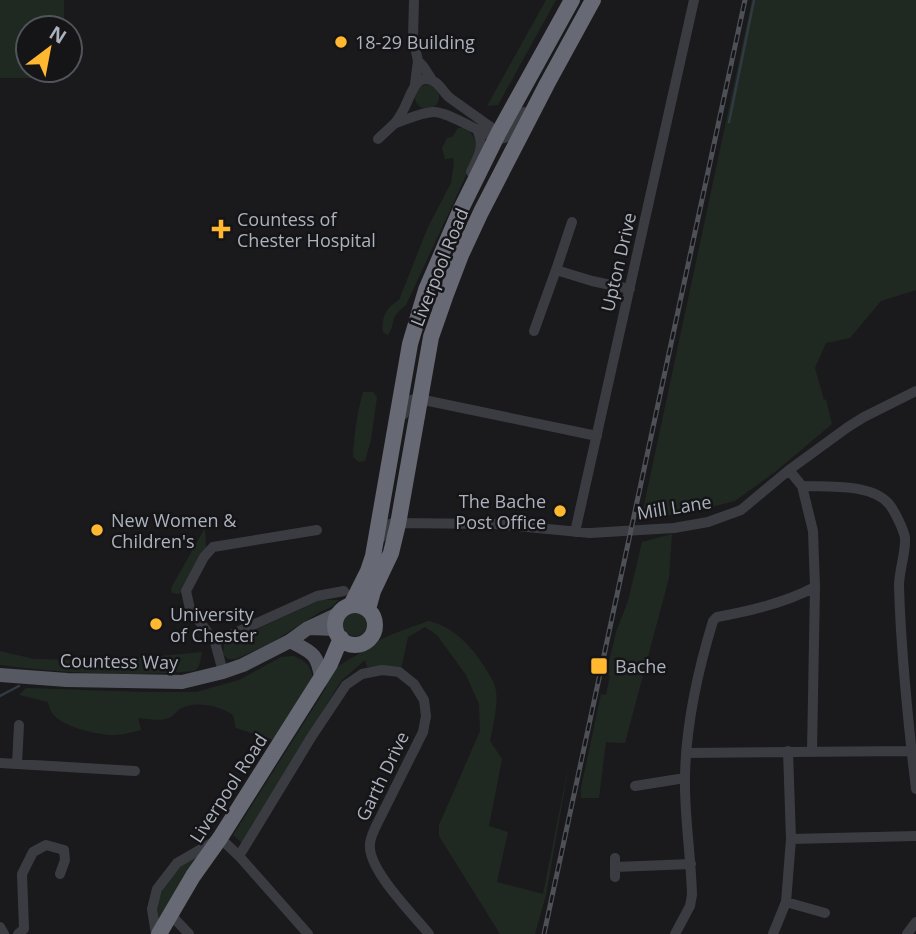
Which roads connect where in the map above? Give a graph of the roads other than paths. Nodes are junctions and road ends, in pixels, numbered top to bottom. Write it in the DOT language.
graph roads {
  1 [pos="414,0"];
  2 [pos="572,0"];
  3 [pos="593,0"];
  4 [pos="694,0"];
  5 [pos="573,36"];
  6 [pos="418,61"];
  7 [pos="432,80"];
  8 [pos="415,84"];
  9 [pos="443,92"];
  10 [pos="410,97"];
  11 [pos="430,112"];
  12 [pos="396,122"];
  13 [pos="477,129"];
  14 [pos="500,136"];
  15 [pos="378,139"];
  16 [pos="510,154"];
  17 [pos="460,211"];
  18 [pos="572,222"];
  19 [pos="556,270"];
  20 [pos="630,289"];
  21 [pos="534,331"];
  22 [pos="916,391"];
  23 [pos="419,398"];
  24 [pos="597,436"];
  25 [pos="390,460"];
  26 [pos="789,470"];
  27 [pos="802,486"];
  28 [pos="398,524"];
  29 [pos="317,530"];
  30 [pos="575,532"];
  31 [pos="910,535"];
  32 [pos="373,556"];
  33 [pos="815,587"];
  34 [pos="801,594"];
  35 [pos="814,604"];
  36 [pos="368,609"];
  37 [pos="344,620"];
  38 [pos="916,630"];
  39 [pos="902,631"];
  40 [pos="290,641"];
  41 [pos="215,642"];
  42 [pos="223,672"];
  43 [pos="0,675"];
  44 [pos="321,678"];
  45 [pos="912,718"];
  46 [pos="19,725"];
  47 [pos="788,751"];
  48 [pos="812,751"];
  49 [pos="911,751"];
  50 [pos="686,753"];
  51 [pos="0,764"];
  52 [pos="18,764"];
  53 [pos="135,771"];
  54 [pos="685,778"];
  55 [pos="643,787"];
  56 [pos="916,789"];
  57 [pos="916,836"];
  58 [pos="220,838"];
  59 [pos="791,839"];
  60 [pos="239,856"];
  61 [pos="691,864"];
  62 [pos="615,867"];
  63 [pos="60,874"];
  64 [pos="786,902"];
  65 [pos="825,913"];
  66 [pos="170,914"];
  67 [pos="916,922"];
  68 [pos="0,927"];
  69 [pos="4,934"];
  70 [pos="18,934"];
  71 [pos="158,934"];
  72 [pos="189,934"];
  73 [pos="308,934"];
  74 [pos="429,934"];
  75 [pos="675,934"];
  76 [pos="773,934"];
  77 [pos="907,934"];
  1 -- 6 [label="street"];
  2 -- 14 [label="highway, Liverpool Road"];
  3 -- 5 [label="highway, Liverpool Road"];
  4 -- 20 [label="street, Upton Drive"];
  5 -- 14 [label="street"];
  5 -- 16 [label="highway, Liverpool Road"];
  6 -- 7 [label="street"];
  6 -- 8 [label="street"];
  7 -- 8 [label="street"];
  7 -- 9 [label="street"];
  8 -- 10 [label="street"];
  9 -- 11 [label="street"];
  9 -- 14 [label="street"];
  10 -- 11 [label="street"];
  10 -- 12 [label="street"];
  11 -- 12 [label="street"];
  11 -- 13 [label="street"];
  12 -- 15 [label="street"];
  13 -- 14 [label="street"];
  13 -- 17 [label="street"];
  14 -- 16 [label="street"];
  14 -- 17 [label="highway, Liverpool Road"];
  16 -- 17 [label="highway"];
  16 -- 23 [label="highway, Liverpool Road"];
  17 -- 25 [label="highway, Liverpool Road"];
  18 -- 19 [label="street"];
  19 -- 20 [label="street"];
  19 -- 21 [label="street"];
  20 -- 24 [label="street, Upton Drive"];
  22 -- 26 [label="street, Mill Lane"];
  23 -- 24 [label="street"];
  23 -- 25 [label="street"];
  23 -- 28 [label="highway, Liverpool Road"];
  24 -- 30 [label="street, Upton Drive"];
  25 -- 32 [label="highway, Liverpool Road"];
  26 -- 27 [label="street"];
  26 -- 30 [label="street, Mill Lane"];
  27 -- 31 [label="street"];
  27 -- 33 [label="street"];
  28 -- 30 [label="street, Mill Lane"];
  28 -- 32 [label="street"];
  28 -- 36 [label="highway, Liverpool Road"];
  29 -- 41 [label="street"];
  31 -- 39 [label="street"];
  32 -- 37 [label="highway, Liverpool Road"];
  33 -- 34 [label="street"];
  33 -- 35 [label="street"];
  34 -- 35 [label="street"];
  34 -- 50 [label="street"];
  35 -- 48 [label="street"];
  36 -- 37 [label="highway"];
  36 -- 37 [label="highway, Liverpool Road"];
  37 -- 40 [label="main road, Countess Way"];
  37 -- 41 [label="street"];
  37 -- 44 [label="highway, Liverpool Road"];
  38 -- 39 [label="street"];
  39 -- 45 [label="street"];
  40 -- 42 [label="main road, Countess Way"];
  40 -- 44 [label="main road"];
  41 -- 42 [label="street"];
  42 -- 43 [label="main road, Countess Way"];
  44 -- 58 [label="highway, Liverpool Road"];
  45 -- 49 [label="street"];
  46 -- 52 [label="street"];
  47 -- 48 [label="street"];
  47 -- 50 [label="street"];
  47 -- 59 [label="street"];
  48 -- 49 [label="street"];
  49 -- 56 [label="street"];
  50 -- 54 [label="street"];
  51 -- 52 [label="street"];
  52 -- 53 [label="street"];
  54 -- 55 [label="street"];
  54 -- 61 [label="street"];
  57 -- 59 [label="street"];
  58 -- 60 [label="street"];
  58 -- 66 [label="highway, Liverpool Road"];
  58 -- 71 [label="street"];
  59 -- 64 [label="street"];
  60 -- 73 [label="street"];
  60 -- 74 [label="street, Garth Drive"];
  61 -- 62 [label="street"];
  61 -- 75 [label="street"];
  63 -- 70 [label="street"];
  64 -- 65 [label="street"];
  64 -- 76 [label="street"];
  66 -- 71 [label="highway, Liverpool Road"];
  66 -- 72 [label="street"];
  67 -- 77 [label="street"];
  68 -- 69 [label="street"];
}
